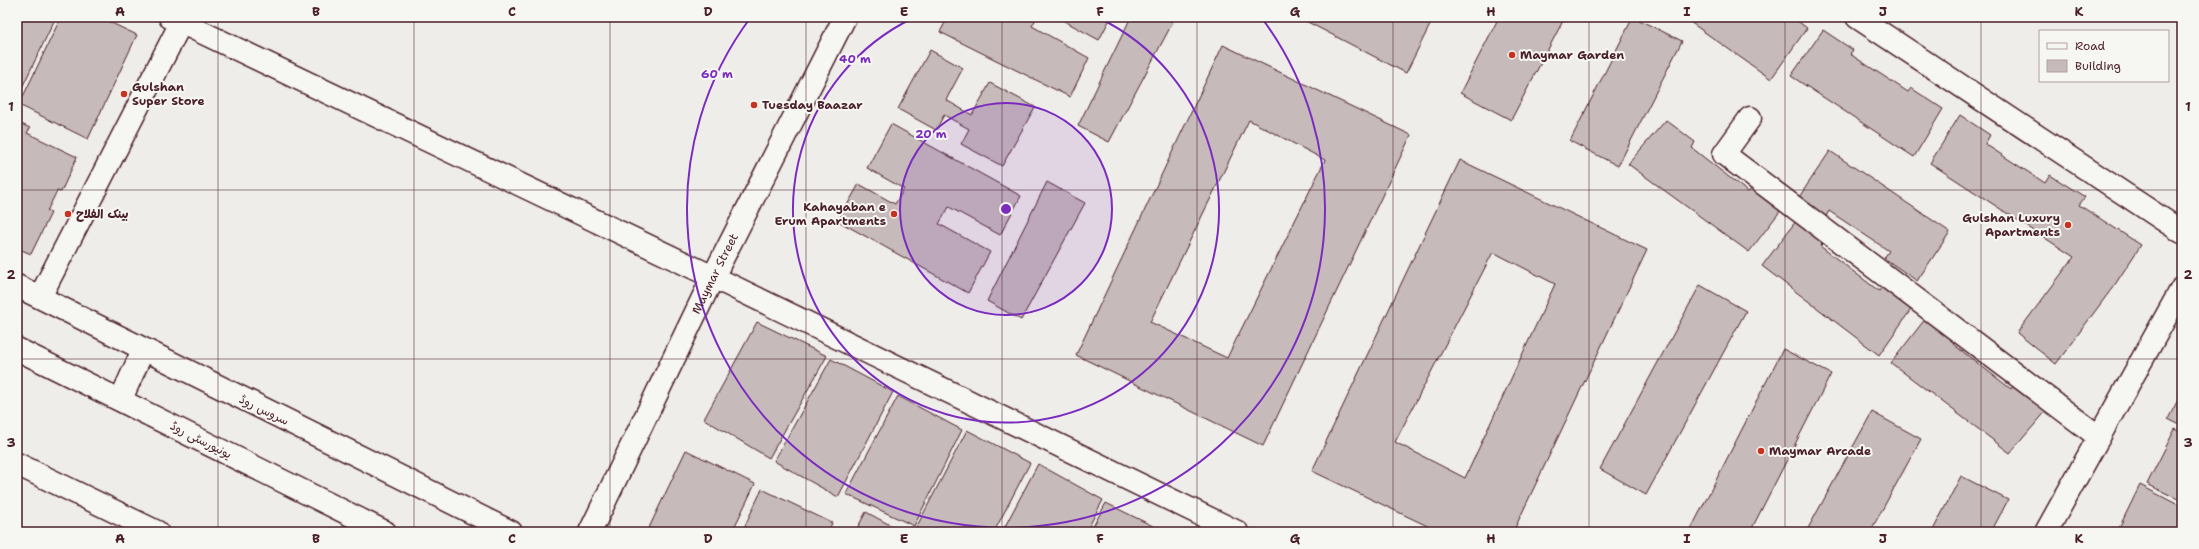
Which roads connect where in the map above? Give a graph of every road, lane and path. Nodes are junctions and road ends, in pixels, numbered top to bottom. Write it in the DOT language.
graph roads {
  1 [pos="845,17"];
  2 [pos="1857,17"];
  3 [pos="178,19"];
  4 [pos="1750,118"];
  5 [pos="2182,232"];
  6 [pos="713,277"];
  7 [pos="17,286"];
  8 [pos="2182,288"];
  9 [pos="40,297"];
  10 [pos="17,349"];
  11 [pos="143,350"];
  12 [pos="121,399"];
  13 [pos="2099,437"];
  14 [pos="17,464"];
  15 [pos="149,530"];
  16 [pos="385,532"];
  17 [pos="511,532"];
  18 [pos="590,532"];
  19 [pos="1237,532"];
  20 [pos="2046,532"];
  1 -- 6 [label="street, Maymar Street"];
  2 -- 5 [label="street"];
  3 -- 6 [label="street"];
  3 -- 9 [label="street"];
  4 -- 13 [label="street"];
  6 -- 18 [label="street, Maymar Street"];
  6 -- 19 [label="street"];
  7 -- 9 [label="street, سروس روڈ"];
  8 -- 13 [label="street"];
  9 -- 11 [label="street, سروس روڈ"];
  10 -- 12 [label="street, یونیورسٹی روڈ"];
  11 -- 12 [label="street"];
  11 -- 17 [label="street, سروس روڈ"];
  12 -- 16 [label="street, یونیورسٹی روڈ"];
  13 -- 20 [label="street"];
  14 -- 15 [label="street"];
}
